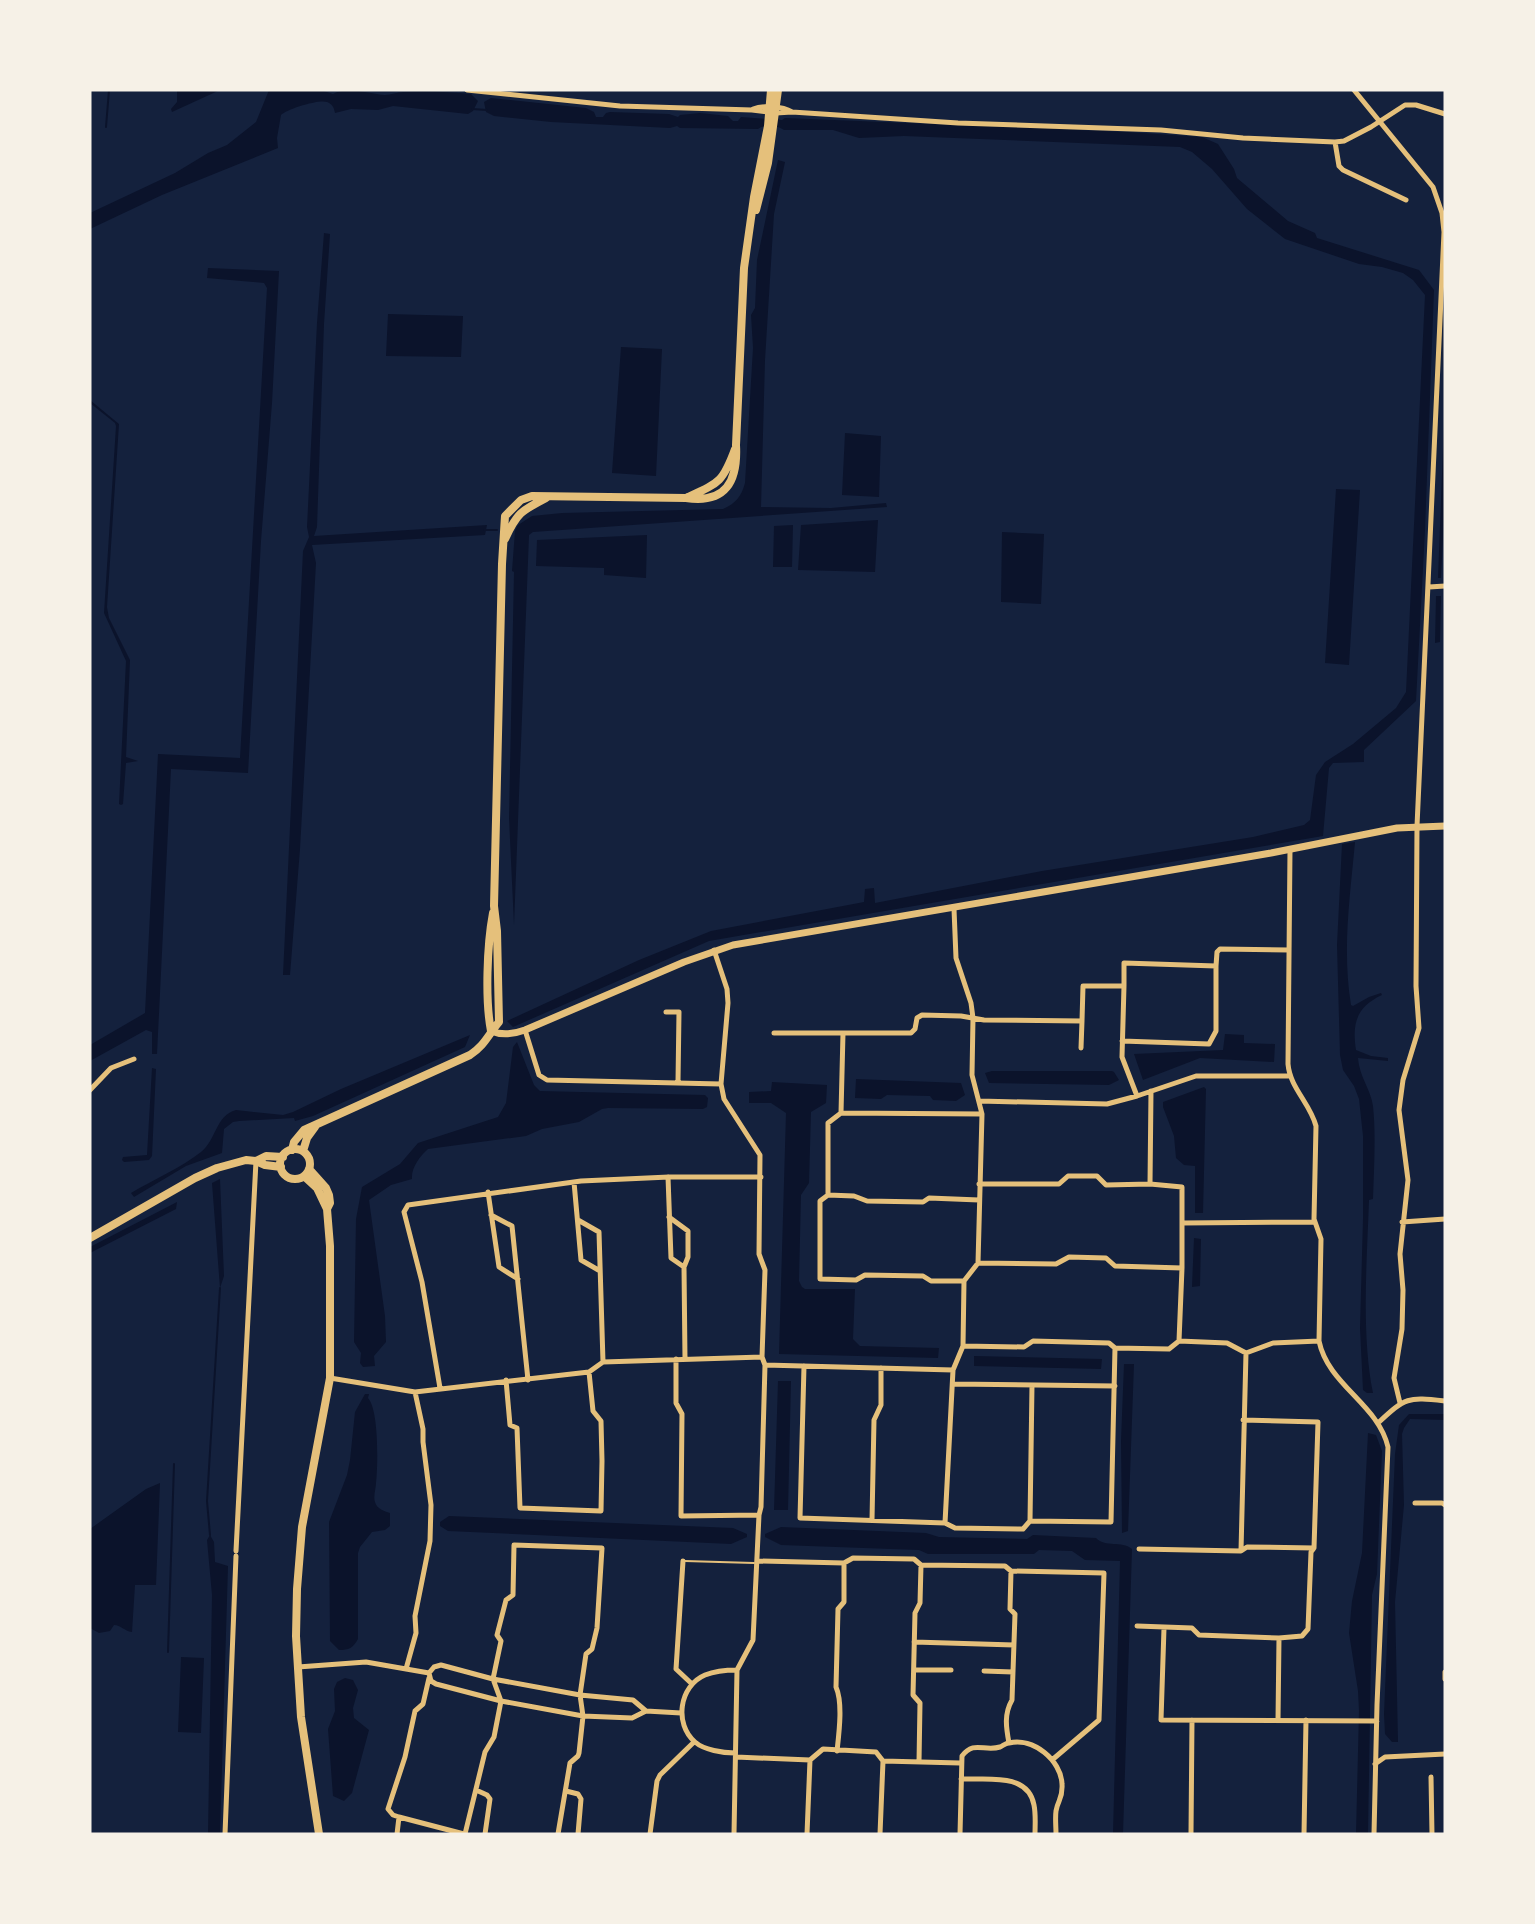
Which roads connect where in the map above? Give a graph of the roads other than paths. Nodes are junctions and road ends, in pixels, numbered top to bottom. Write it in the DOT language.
graph roads {
  1 [pos="466,90"];
  2 [pos="771,90"];
  3 [pos="778,90"];
  4 [pos="1354,90"];
  5 [pos="1445,114"];
  6 [pos="772,117"];
  7 [pos="1380,121"];
  8 [pos="1335,142"];
  9 [pos="1406,200"];
  10 [pos="1443,269"];
  11 [pos="1445,586"];
  12 [pos="1429,587"];
  13 [pos="1418,826"];
  14 [pos="1445,826"];
  15 [pos="1290,850"];
  16 [pos="954,909"];
  17 [pos="714,950"];
  18 [pos="1289,950"];
  19 [pos="1216,966"];
  20 [pos="1124,986"];
  21 [pos="666,1012"];
  22 [pos="974,1018"];
  23 [pos="1082,1021"];
  24 [pos="525,1030"];
  25 [pos="491,1031"];
  26 [pos="774,1033"];
  27 [pos="843,1033"];
  28 [pos="1122,1041"];
  29 [pos="1081,1048"];
  30 [pos="134,1059"];
  31 [pos="1289,1076"];
  32 [pos="678,1082"];
  33 [pos="721,1084"];
  34 [pos="90,1090"];
  35 [pos="1151,1091"];
  36 [pos="1137,1096"];
  37 [pos="979,1101"];
  38 [pos="841,1113"];
  39 [pos="982,1114"];
  40 [pos="316,1126"];
  41 [pos="292,1150"];
  42 [pos="303,1151"];
  43 [pos="283,1157"];
  44 [pos="256,1161"];
  45 [pos="281,1167"];
  46 [pos="307,1172"];
  47 [pos="668,1177"];
  48 [pos="760,1177"];
  49 [pos="574,1182"];
  50 [pos="979,1184"];
  51 [pos="1150,1184"];
  52 [pos="488,1192"];
  53 [pos="828,1195"];
  54 [pos="979,1200"];
  55 [pos="491,1215"];
  56 [pos="669,1217"];
  57 [pos="1445,1219"];
  58 [pos="578,1220"];
  59 [pos="1315,1222"];
  60 [pos="1402,1222"];
  61 [pos="1182,1223"];
  62 [pos="90,1238"];
  63 [pos="978,1263"];
  64 [pos="684,1267"];
  65 [pos="1182,1268"];
  66 [pos="600,1271"];
  67 [pos="518,1279"];
  68 [pos="964,1281"];
  69 [pos="1179,1341"];
  70 [pos="1319,1341"];
  71 [pos="963,1346"];
  72 [pos="1115,1348"];
  73 [pos="1246,1353"];
  74 [pos="762,1357"];
  75 [pos="676,1359"];
  76 [pos="685,1359"];
  77 [pos="603,1362"];
  78 [pos="765,1365"];
  79 [pos="804,1366"];
  80 [pos="881,1368"];
  81 [pos="953,1371"];
  82 [pos="589,1372"];
  83 [pos="330,1378"];
  84 [pos="506,1380"];
  85 [pos="528,1380"];
  86 [pos="953,1384"];
  87 [pos="1032,1385"];
  88 [pos="1114,1386"];
  89 [pos="440,1388"];
  90 [pos="415,1392"];
  91 [pos="1445,1401"];
  92 [pos="1400,1403"];
  93 [pos="1244,1420"];
  94 [pos="1378,1423"];
  95 [pos="1415,1503"];
  96 [pos="1445,1505"];
  97 [pos="759,1515"];
  98 [pos="872,1520"];
  99 [pos="1030,1521"];
  100 [pos="945,1523"];
  101 [pos="1314,1548"];
  102 [pos="1139,1549"];
  103 [pos="1241,1551"];
  104 [pos="683,1561"];
  105 [pos="757,1562"];
  106 [pos="844,1563"];
  107 [pos="921,1565"];
  108 [pos="1011,1571"];
  109 [pos="1137,1626"];
  110 [pos="1164,1628"];
  111 [pos="1279,1638"];
  112 [pos="914,1642"];
  113 [pos="1014,1645"];
  114 [pos="298,1667"];
  115 [pos="406,1669"];
  116 [pos="737,1670"];
  117 [pos="914,1670"];
  118 [pos="951,1670"];
  119 [pos="984,1671"];
  120 [pos="1013,1672"];
  121 [pos="1445,1672"];
  122 [pos="429,1673"];
  123 [pos="493,1679"];
  124 [pos="1445,1679"];
  125 [pos="692,1684"];
  126 [pos="580,1695"];
  127 [pos="501,1701"];
  128 [pos="646,1711"];
  129 [pos="681,1713"];
  130 [pos="583,1716"];
  131 [pos="1192,1720"];
  132 [pos="1278,1720"];
  133 [pos="1306,1720"];
  134 [pos="1375,1720"];
  135 [pos="694,1742"];
  136 [pos="1009,1743"];
  137 [pos="837,1750"];
  138 [pos="1445,1754"];
  139 [pos="735,1755"];
  140 [pos="810,1760"];
  141 [pos="1052,1760"];
  142 [pos="884,1761"];
  143 [pos="919,1762"];
  144 [pos="960,1763"];
  145 [pos="1375,1764"];
  146 [pos="1431,1777"];
  147 [pos="961,1779"];
  148 [pos="476,1790"];
  149 [pos="566,1791"];
  150 [pos="399,1817"];
  151 [pos="316,1822"];
  152 [pos="225,1834"];
  153 [pos="314,1834"];
  154 [pos="319,1834"];
  155 [pos="397,1834"];
  156 [pos="465,1834"];
  157 [pos="484,1834"];
  158 [pos="558,1834"];
  159 [pos="578,1834"];
  160 [pos="650,1834"];
  161 [pos="734,1834"];
  162 [pos="807,1834"];
  163 [pos="880,1834"];
  164 [pos="960,1834"];
  165 [pos="1035,1834"];
  166 [pos="1056,1834"];
  167 [pos="1191,1834"];
  168 [pos="1304,1834"];
  169 [pos="1374,1834"];
  170 [pos="1432,1834"];
  1 -- 6 [label="street"];
  2 -- 6 [label="main road"];
  3 -- 6 [label="main road"];
  4 -- 7 [label="street"];
  5 -- 7 [label="street"];
  6 -- 8 [label="street"];
  6 -- 25 [label="main road"];
  7 -- 8 [label="street"];
  7 -- 10 [label="street"];
  8 -- 9 [label="street"];
  10 -- 12 [label="street"];
  11 -- 12 [label="street"];
  12 -- 13 [label="street"];
  13 -- 14 [label="street"];
  13 -- 15 [label="street"];
  13 -- 60 [label="street"];
  15 -- 16 [label="street"];
  15 -- 18 [label="street"];
  16 -- 17 [label="street"];
  16 -- 22 [label="street"];
  17 -- 24 [label="street"];
  17 -- 33 [label="street"];
  18 -- 19 [label="street"];
  18 -- 31 [label="street"];
  19 -- 20 [label="street"];
  19 -- 28 [label="street"];
  20 -- 23 [label="street"];
  20 -- 28 [label="street"];
  21 -- 32 [label="street"];
  22 -- 23 [label="street"];
  22 -- 27 [label="street"];
  22 -- 37 [label="street"];
  23 -- 29 [label="street"];
  24 -- 25 [label="street"];
  24 -- 32 [label="street"];
  25 -- 40 [label="main road"];
  26 -- 27 [label="street"];
  27 -- 38 [label="street"];
  28 -- 36 [label="street"];
  30 -- 34 [label="street"];
  31 -- 35 [label="street"];
  31 -- 59 [label="street"];
  32 -- 33 [label="street"];
  33 -- 48 [label="street"];
  35 -- 36 [label="street"];
  35 -- 51 [label="street"];
  36 -- 37 [label="street"];
  37 -- 39 [label="street"];
  38 -- 39 [label="street"];
  38 -- 53 [label="street"];
  39 -- 50 [label="street"];
  40 -- 41 [label="main road"];
  40 -- 42 [label="main road"];
  41 -- 42 [label="main road"];
  41 -- 43 [label="main road"];
  42 -- 46 [label="main road"];
  43 -- 44 [label="main road"];
  43 -- 45 [label="main road"];
  44 -- 45 [label="main road"];
  44 -- 62 [label="main road"];
  44 -- 152 [label="street"];
  45 -- 46 [label="main road"];
  46 -- 83 [label="main road"];
  47 -- 48 [label="street"];
  47 -- 49 [label="street"];
  47 -- 56 [label="street"];
  48 -- 74 [label="street"];
  49 -- 52 [label="street"];
  49 -- 58 [label="street"];
  50 -- 51 [label="street"];
  50 -- 54 [label="street"];
  51 -- 61 [label="street"];
  52 -- 55 [label="street"];
  52 -- 89 [label="street"];
  53 -- 54 [label="street"];
  53 -- 68 [label="street"];
  54 -- 63 [label="street"];
  55 -- 67 [label="street"];
  55 -- 67 [label="street"];
  56 -- 64 [label="street"];
  56 -- 64 [label="street"];
  57 -- 60 [label="street"];
  58 -- 66 [label="street"];
  58 -- 66 [label="street"];
  59 -- 61 [label="street"];
  59 -- 70 [label="street"];
  60 -- 92 [label="street"];
  61 -- 65 [label="street"];
  63 -- 65 [label="street"];
  63 -- 68 [label="street"];
  64 -- 76 [label="street"];
  65 -- 69 [label="street"];
  66 -- 77 [label="street"];
  67 -- 85 [label="street"];
  68 -- 71 [label="street"];
  69 -- 72 [label="street"];
  69 -- 73 [label="street"];
  70 -- 73 [label="street"];
  70 -- 94 [label="street"];
  71 -- 72 [label="street"];
  71 -- 81 [label="street"];
  72 -- 88 [label="street"];
  73 -- 93 [label="street"];
  74 -- 76 [label="street"];
  74 -- 78 [label="street"];
  75 -- 76 [label="street"];
  75 -- 77 [label="street"];
  75 -- 97 [label="street"];
  77 -- 82 [label="street"];
  78 -- 79 [label="street"];
  78 -- 97 [label="street"];
  79 -- 80 [label="street"];
  79 -- 98 [label="street"];
  80 -- 81 [label="street"];
  80 -- 98 [label="street"];
  81 -- 86 [label="street"];
  82 -- 84 [label="street"];
  82 -- 85 [label="street"];
  83 -- 90 [label="street"];
  83 -- 114 [label="main road"];
  84 -- 85 [label="street"];
  84 -- 89 [label="street"];
  86 -- 87 [label="street"];
  86 -- 100 [label="street"];
  87 -- 88 [label="street"];
  87 -- 99 [label="street"];
  88 -- 99 [label="street"];
  89 -- 90 [label="street"];
  90 -- 115 [label="street"];
  91 -- 92 [label="street"];
  92 -- 94 [label="street"];
  93 -- 101 [label="street"];
  93 -- 103 [label="street"];
  94 -- 134 [label="street"];
  95 -- 96 [label="street"];
  97 -- 105 [label="street"];
  98 -- 100 [label="street"];
  99 -- 100 [label="street"];
  101 -- 103 [label="street"];
  101 -- 111 [label="street"];
  102 -- 103 [label="street"];
  104 -- 105 [label="lane"];
  104 -- 125 [label="street"];
  105 -- 106 [label="street"];
  105 -- 116 [label="street"];
  106 -- 107 [label="street"];
  106 -- 137 [label="street"];
  107 -- 108 [label="street"];
  107 -- 112 [label="street"];
  108 -- 113 [label="street"];
  108 -- 141 [label="street"];
  109 -- 110 [label="street"];
  110 -- 111 [label="street"];
  110 -- 131 [label="street"];
  111 -- 132 [label="street"];
  112 -- 113 [label="street"];
  112 -- 117 [label="street"];
  113 -- 120 [label="street"];
  114 -- 115 [label="street"];
  114 -- 151 [label="main road"];
  115 -- 122 [label="street"];
  116 -- 125 [label="street"];
  116 -- 139 [label="street"];
  117 -- 118 [label="street"];
  117 -- 143 [label="street"];
  119 -- 120 [label="street"];
  120 -- 136 [label="street"];
  121 -- 124 [label="street"];
  122 -- 123 [label="street"];
  122 -- 127 [label="street"];
  122 -- 150 [label="street"];
  123 -- 126 [label="street"];
  123 -- 126 [label="street"];
  123 -- 127 [label="street"];
  125 -- 129 [label="street"];
  126 -- 128 [label="street"];
  126 -- 130 [label="street"];
  127 -- 130 [label="street"];
  127 -- 148 [label="street"];
  128 -- 129 [label="street"];
  128 -- 130 [label="street"];
  129 -- 135 [label="street"];
  130 -- 149 [label="street"];
  131 -- 132 [label="street"];
  131 -- 167 [label="street"];
  132 -- 133 [label="street"];
  133 -- 134 [label="street"];
  133 -- 168 [label="street"];
  134 -- 145 [label="street"];
  135 -- 139 [label="street"];
  135 -- 160 [label="street"];
  136 -- 141 [label="street"];
  136 -- 144 [label="street"];
  137 -- 140 [label="street"];
  137 -- 142 [label="street"];
  138 -- 145 [label="street"];
  139 -- 140 [label="street"];
  139 -- 161 [label="street"];
  140 -- 162 [label="street"];
  141 -- 166 [label="street"];
  142 -- 143 [label="street"];
  142 -- 163 [label="street"];
  143 -- 144 [label="street"];
  144 -- 147 [label="street"];
  145 -- 169 [label="street"];
  146 -- 170 [label="street"];
  147 -- 164 [label="street"];
  147 -- 165 [label="street"];
  148 -- 156 [label="street"];
  148 -- 157 [label="street"];
  149 -- 158 [label="street"];
  149 -- 159 [label="street"];
  150 -- 155 [label="street"];
  150 -- 156 [label="street"];
  151 -- 153 [label="main road"];
  151 -- 154 [label="main road"];
}
